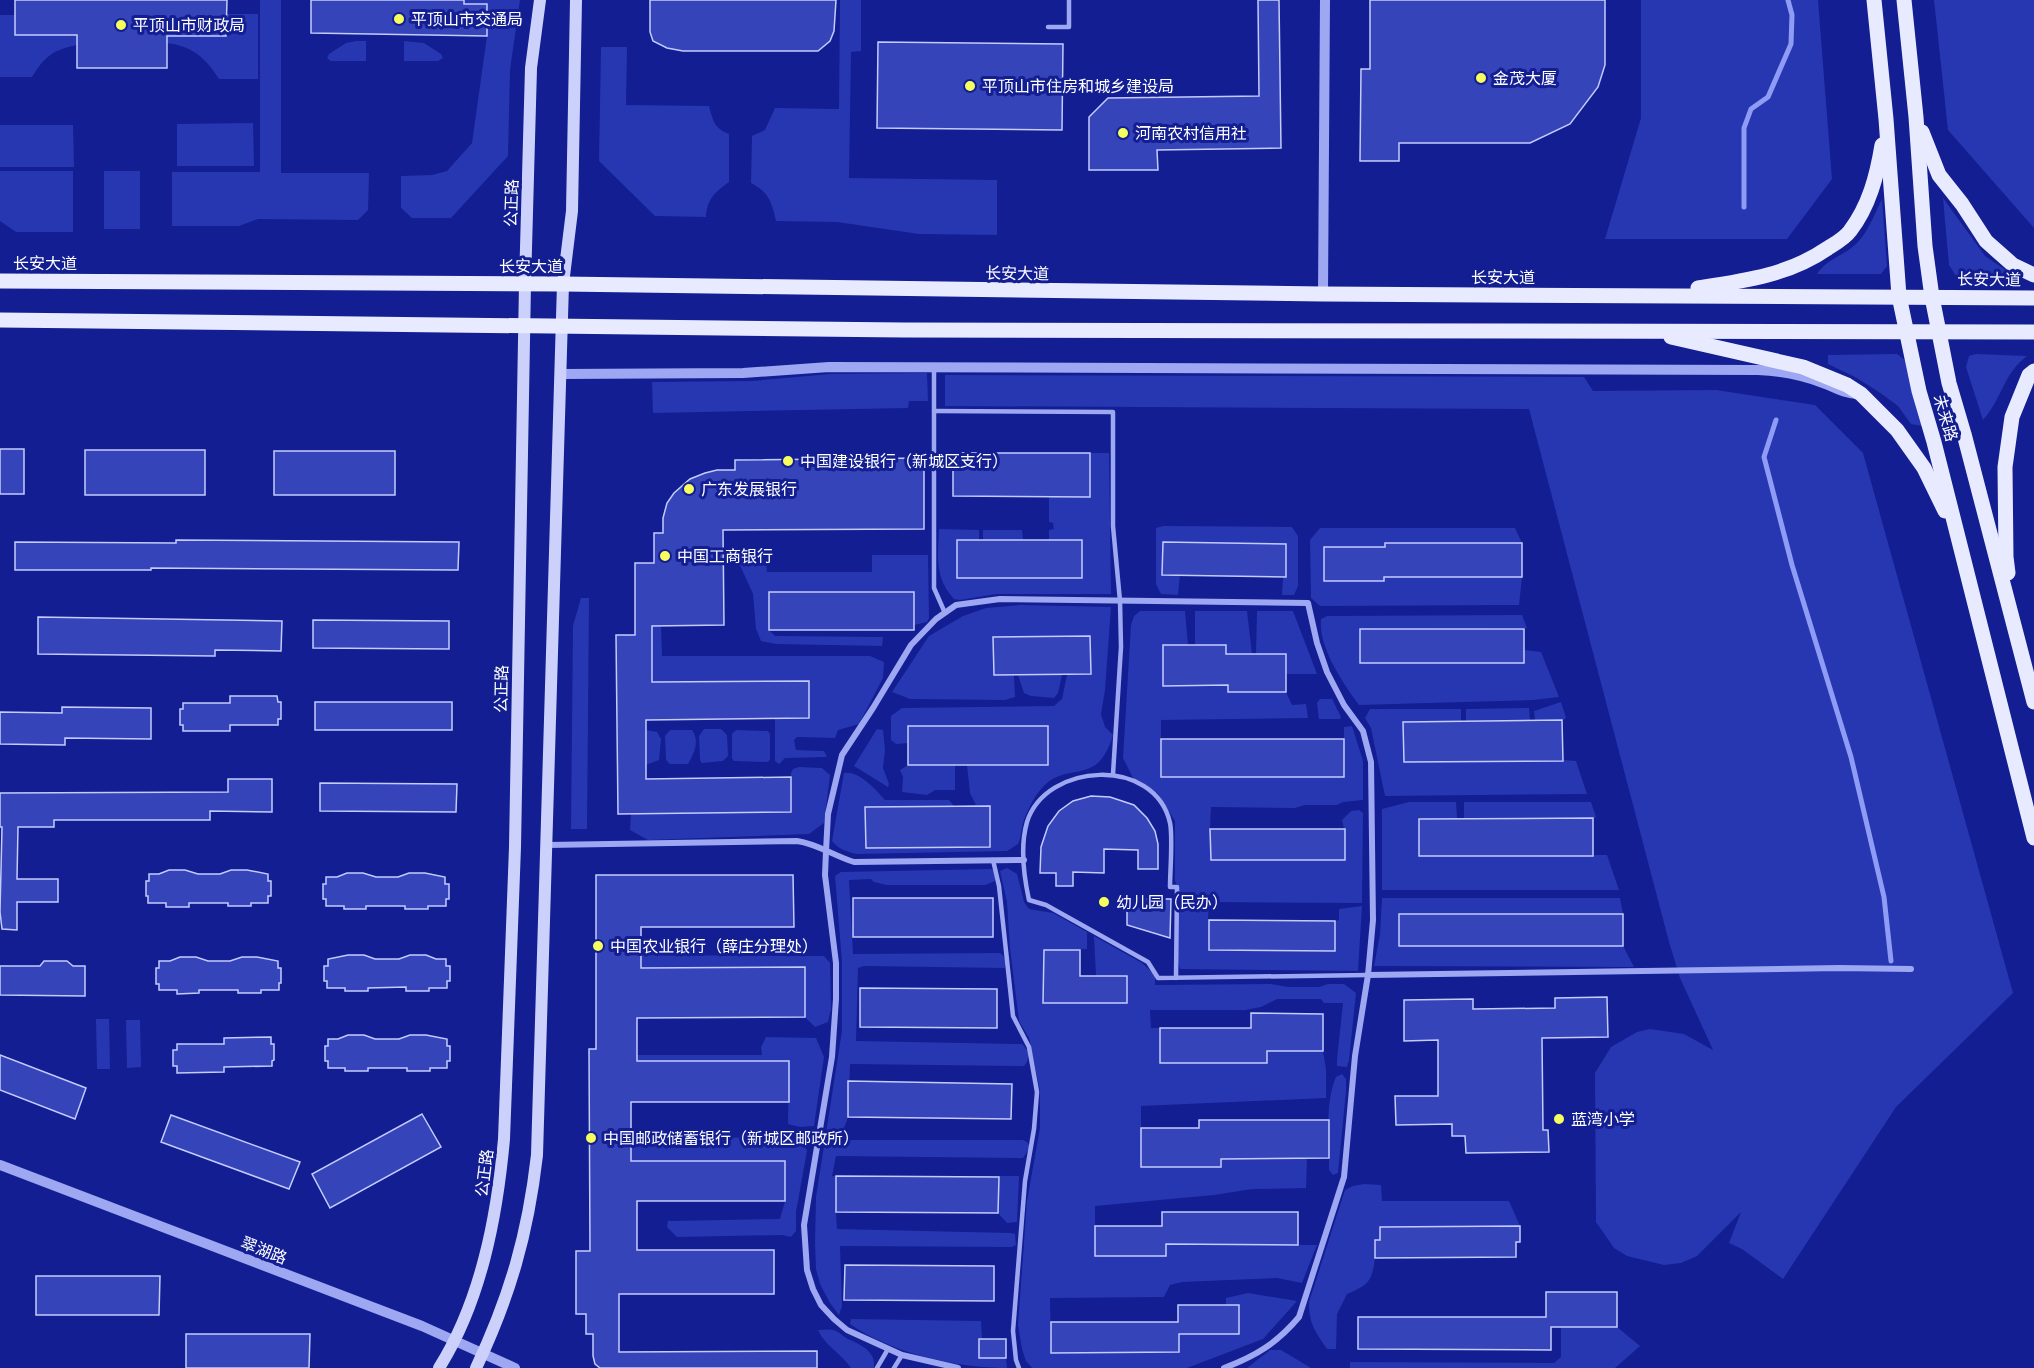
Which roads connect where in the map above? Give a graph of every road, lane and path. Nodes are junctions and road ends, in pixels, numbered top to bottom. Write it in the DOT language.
graph roads {
  1 [pos="540,0"];
  2 [pos="576,0"];
  3 [pos="1069,0"];
  4 [pos="1325,0"];
  5 [pos="1874,0"];
  6 [pos="1904,0"];
  7 [pos="1048,27"];
  8 [pos="1916,117"];
  9 [pos="1886,119"];
  10 [pos="2034,275"];
  11 [pos="0,281"];
  12 [pos="525,284"];
  13 [pos="563,284"];
  14 [pos="1323,294"];
  15 [pos="1641,295"];
  16 [pos="1899,296"];
  17 [pos="1932,297"];
  18 [pos="2034,298"];
  19 [pos="0,320"];
  20 [pos="524,325"];
  21 [pos="562,325"];
  22 [pos="1644,331"];
  23 [pos="1907,332"];
  24 [pos="1939,332"];
  25 [pos="2034,332"];
  26 [pos="934,367"];
  27 [pos="2034,371"];
  28 [pos="561,374"];
  29 [pos="1861,394"];
  30 [pos="934,411"];
  31 [pos="1958,537"];
  32 [pos="1120,601"];
  33 [pos="945,613"];
  34 [pos="2016,638"];
  35 [pos="2030,679"];
  36 [pos="2034,702"];
  37 [pos="1113,774"];
  38 [pos="2034,838"];
  39 [pos="547,845"];
  40 [pos="826,851"];
  41 [pos="993,860"];
  42 [pos="1024,860"];
  43 [pos="1911,969"];
  44 [pos="1368,975"];
  45 [pos="1176,978"];
  46 [pos="0,1165"];
  47 [pos="454,1339"];
  48 [pos="888,1349"];
  49 [pos="483,1353"];
  50 [pos="902,1355"];
  51 [pos="439,1368"];
  52 [pos="476,1368"];
  53 [pos="515,1368"];
  54 [pos="878,1368"];
  55 [pos="894,1368"];
  56 [pos="958,1368"];
  57 [pos="1019,1368"];
  58 [pos="1224,1368"];
  1 -- 12 [label="main road, 公正路"];
  2 -- 13 [label="main road"];
  3 -- 7 [label="lane"];
  4 -- 14 [label="street"];
  5 -- 9 [label="main road, 未来路"];
  6 -- 8 [label="main road, 未来路"];
  8 -- 10 [label="main road"];
  8 -- 17 [label="main road, 未来路"];
  9 -- 15 [label="main road"];
  9 -- 16 [label="main road, 未来路"];
  11 -- 12 [label="main road, 长安大道"];
  12 -- 13 [label="main road, 长安大道"];
  12 -- 20 [label="main road, 公正路"];
  13 -- 14 [label="main road, 长安大道"];
  13 -- 21 [label="main road"];
  14 -- 15 [label="main road, 长安大道"];
  15 -- 16 [label="main road, 长安大道"];
  16 -- 17 [label="main road, 长安大道"];
  16 -- 23 [label="main road, 未来路"];
  17 -- 18 [label="main road, 长安大道"];
  17 -- 24 [label="main road, 未来路"];
  19 -- 20 [label="main road"];
  20 -- 21 [label="main road"];
  20 -- 47 [label="main road, 公正路"];
  21 -- 22 [label="main road"];
  21 -- 28 [label="main road"];
  22 -- 23 [label="main road"];
  22 -- 29 [label="main road"];
  23 -- 24 [label="main road"];
  23 -- 31 [label="main road, 未来路"];
  24 -- 25 [label="main road"];
  24 -- 34 [label="main road, 未来路"];
  26 -- 28 [label="street"];
  26 -- 29 [label="street"];
  26 -- 30 [label="lane"];
  27 -- 34 [label="main road"];
  28 -- 39 [label="main road"];
  29 -- 31 [label="main road"];
  30 -- 32 [label="lane"];
  30 -- 33 [label="lane"];
  31 -- 38 [label="main road, 未来路"];
  32 -- 33 [label="street"];
  32 -- 37 [label="lane"];
  32 -- 44 [label="street"];
  33 -- 40 [label="street"];
  34 -- 35 [label="main road, 未来路"];
  35 -- 36 [label="main road, 未来路"];
  37 -- 42 [label="lane"];
  37 -- 45 [label="lane"];
  39 -- 40 [label="street"];
  39 -- 49 [label="main road"];
  40 -- 41 [label="street"];
  40 -- 48 [label="street"];
  41 -- 42 [label="street"];
  41 -- 57 [label="lane"];
  42 -- 45 [label="lane"];
  43 -- 44 [label="street"];
  44 -- 45 [label="lane"];
  44 -- 58 [label="street"];
  46 -- 47 [label="street, 翠湖路"];
  47 -- 49 [label="street, 翠湖路"];
  47 -- 51 [label="main road, 公正路"];
  48 -- 50 [label="street"];
  48 -- 54 [label="lane"];
  49 -- 52 [label="main road"];
  49 -- 53 [label="street, 翠湖路"];
  50 -- 55 [label="lane"];
  50 -- 56 [label="street"];
}
